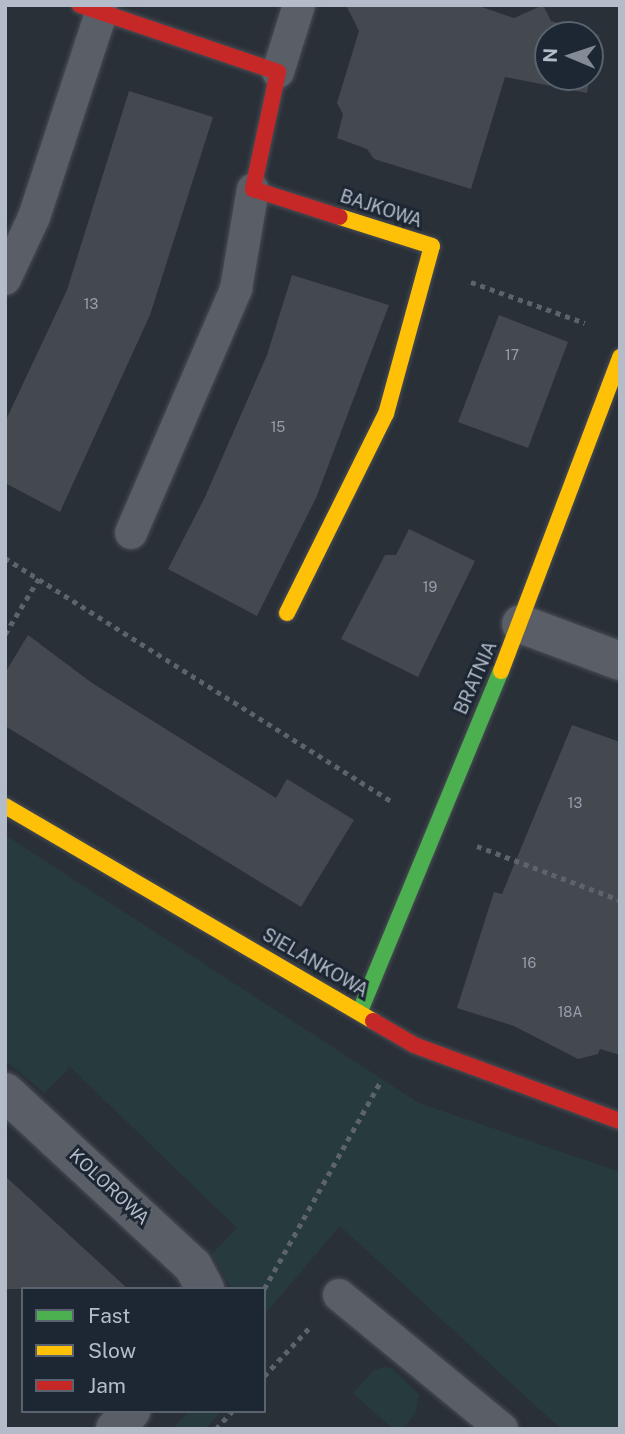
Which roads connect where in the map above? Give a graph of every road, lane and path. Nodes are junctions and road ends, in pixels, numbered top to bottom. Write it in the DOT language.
graph roads {
  1 [pos="299,5"];
  2 [pos="90,9"];
  3 [pos="278,72"];
  4 [pos="253,189"];
  5 [pos="428,266"];
  6 [pos="5,279"];
  7 [pos="594,327"];
  8 [pos="620,357"];
  9 [pos="131,533"];
  10 [pos="5,558"];
  11 [pos="40,578"];
  12 [pos="287,612"];
  13 [pos="521,624"];
  14 [pos="5,634"];
  15 [pos="620,661"];
  16 [pos="5,806"];
  17 [pos="432,828"];
  18 [pos="620,900"];
  19 [pos="360,1011"];
  20 [pos="5,1092"];
  21 [pos="375,1093"];
  22 [pos="620,1121"];
  23 [pos="204,1287"];
  24 [pos="265,1287"];
  25 [pos="339,1295"];
  26 [pos="266,1374"];
  27 [pos="129,1413"];
  28 [pos="230,1413"];
  29 [pos="115,1429"];
  30 [pos="216,1429"];
  31 [pos="502,1429"];
  1 -- 3 [label="lane"];
  2 -- 3 [label="street"];
  2 -- 6 [label="lane"];
  3 -- 4 [label="street"];
  4 -- 5 [label="street, BAJKOWA"];
  4 -- 9 [label="lane"];
  5 -- 7 [label="path"];
  5 -- 12 [label="street"];
  8 -- 13 [label="street, BRATNIA"];
  10 -- 11 [label="path"];
  11 -- 14 [label="path"];
  11 -- 17 [label="path"];
  13 -- 15 [label="street"];
  13 -- 17 [label="street, BRATNIA"];
  16 -- 19 [label="street, SIELANKOWA"];
  17 -- 18 [label="path"];
  17 -- 19 [label="street, BRATNIA"];
  19 -- 22 [label="street, SIELANKOWA"];
  20 -- 23 [label="street, KOLOROWA"];
  21 -- 24 [label="path"];
  25 -- 26 [label="path"];
  25 -- 31 [label="lane"];
  27 -- 29 [label="street"];
  28 -- 30 [label="path"];
}
